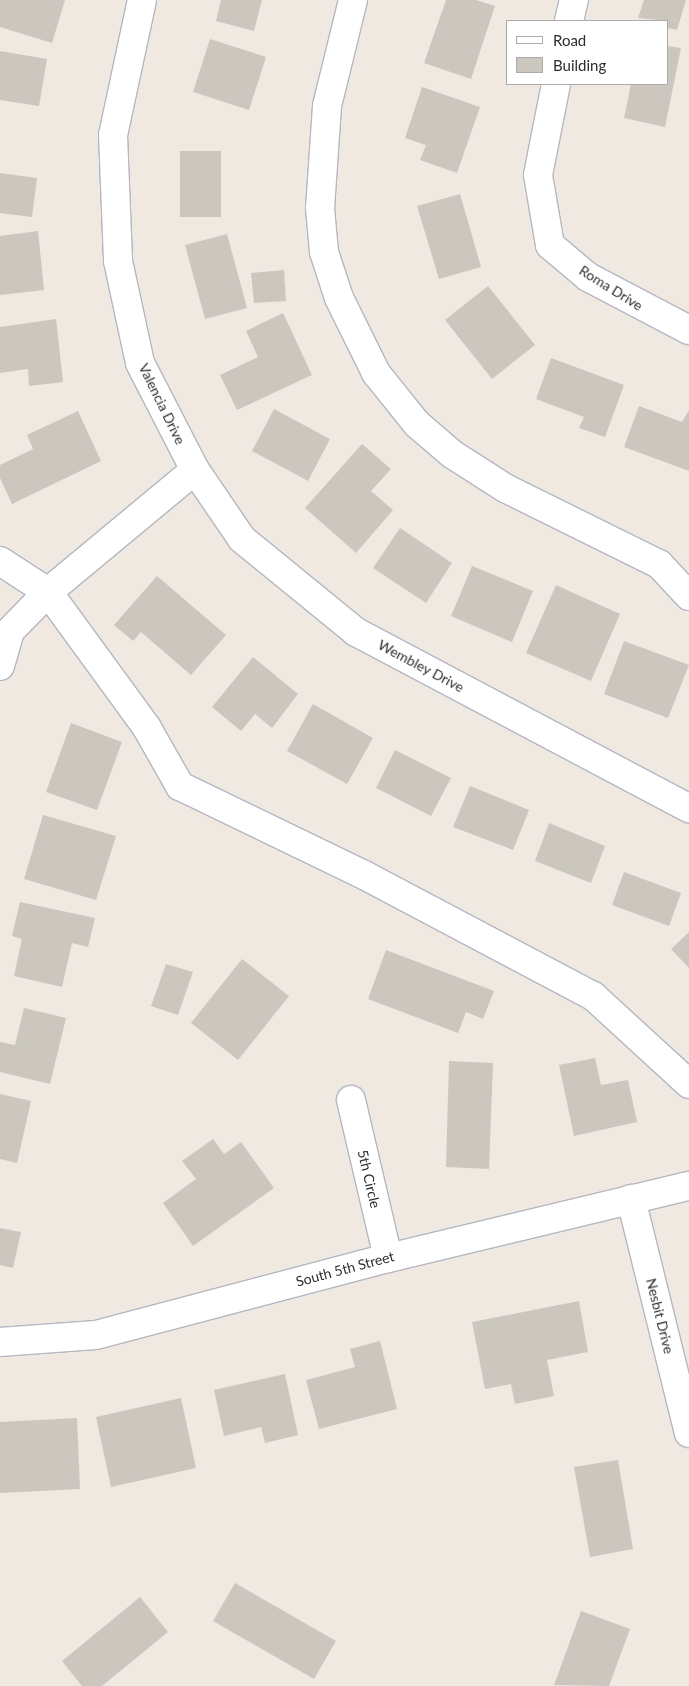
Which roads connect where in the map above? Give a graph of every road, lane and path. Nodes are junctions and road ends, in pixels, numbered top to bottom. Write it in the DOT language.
graph roads {
  1 [pos="142,0"];
  2 [pos="353,0"];
  3 [pos="574,0"];
  4 [pos="569,20"];
  5 [pos="556,85"];
  6 [pos="689,330"];
  7 [pos="195,470"];
  8 [pos="0,561"];
  9 [pos="48,592"];
  10 [pos="689,596"];
  11 [pos="0,666"];
  12 [pos="689,808"];
  13 [pos="689,1084"];
  14 [pos="351,1100"];
  15 [pos="689,1186"];
  16 [pos="631,1198"];
  17 [pos="388,1258"];
  18 [pos="0,1342"];
  19 [pos="689,1433"];
  1 -- 7 [label="street, Valencia Drive"];
  2 -- 10 [label="street"];
  3 -- 4 [label="street"];
  5 -- 6 [label="street, Roma Drive"];
  7 -- 9 [label="street"];
  7 -- 12 [label="street, Wembley Drive"];
  8 -- 9 [label="street"];
  9 -- 11 [label="street"];
  9 -- 13 [label="street"];
  14 -- 17 [label="street, 5th Circle"];
  15 -- 16 [label="street, South 5th Street"];
  16 -- 17 [label="street, South 5th Street"];
  16 -- 19 [label="street, Nesbit Drive"];
  17 -- 18 [label="street, South 5th Street"];
}
